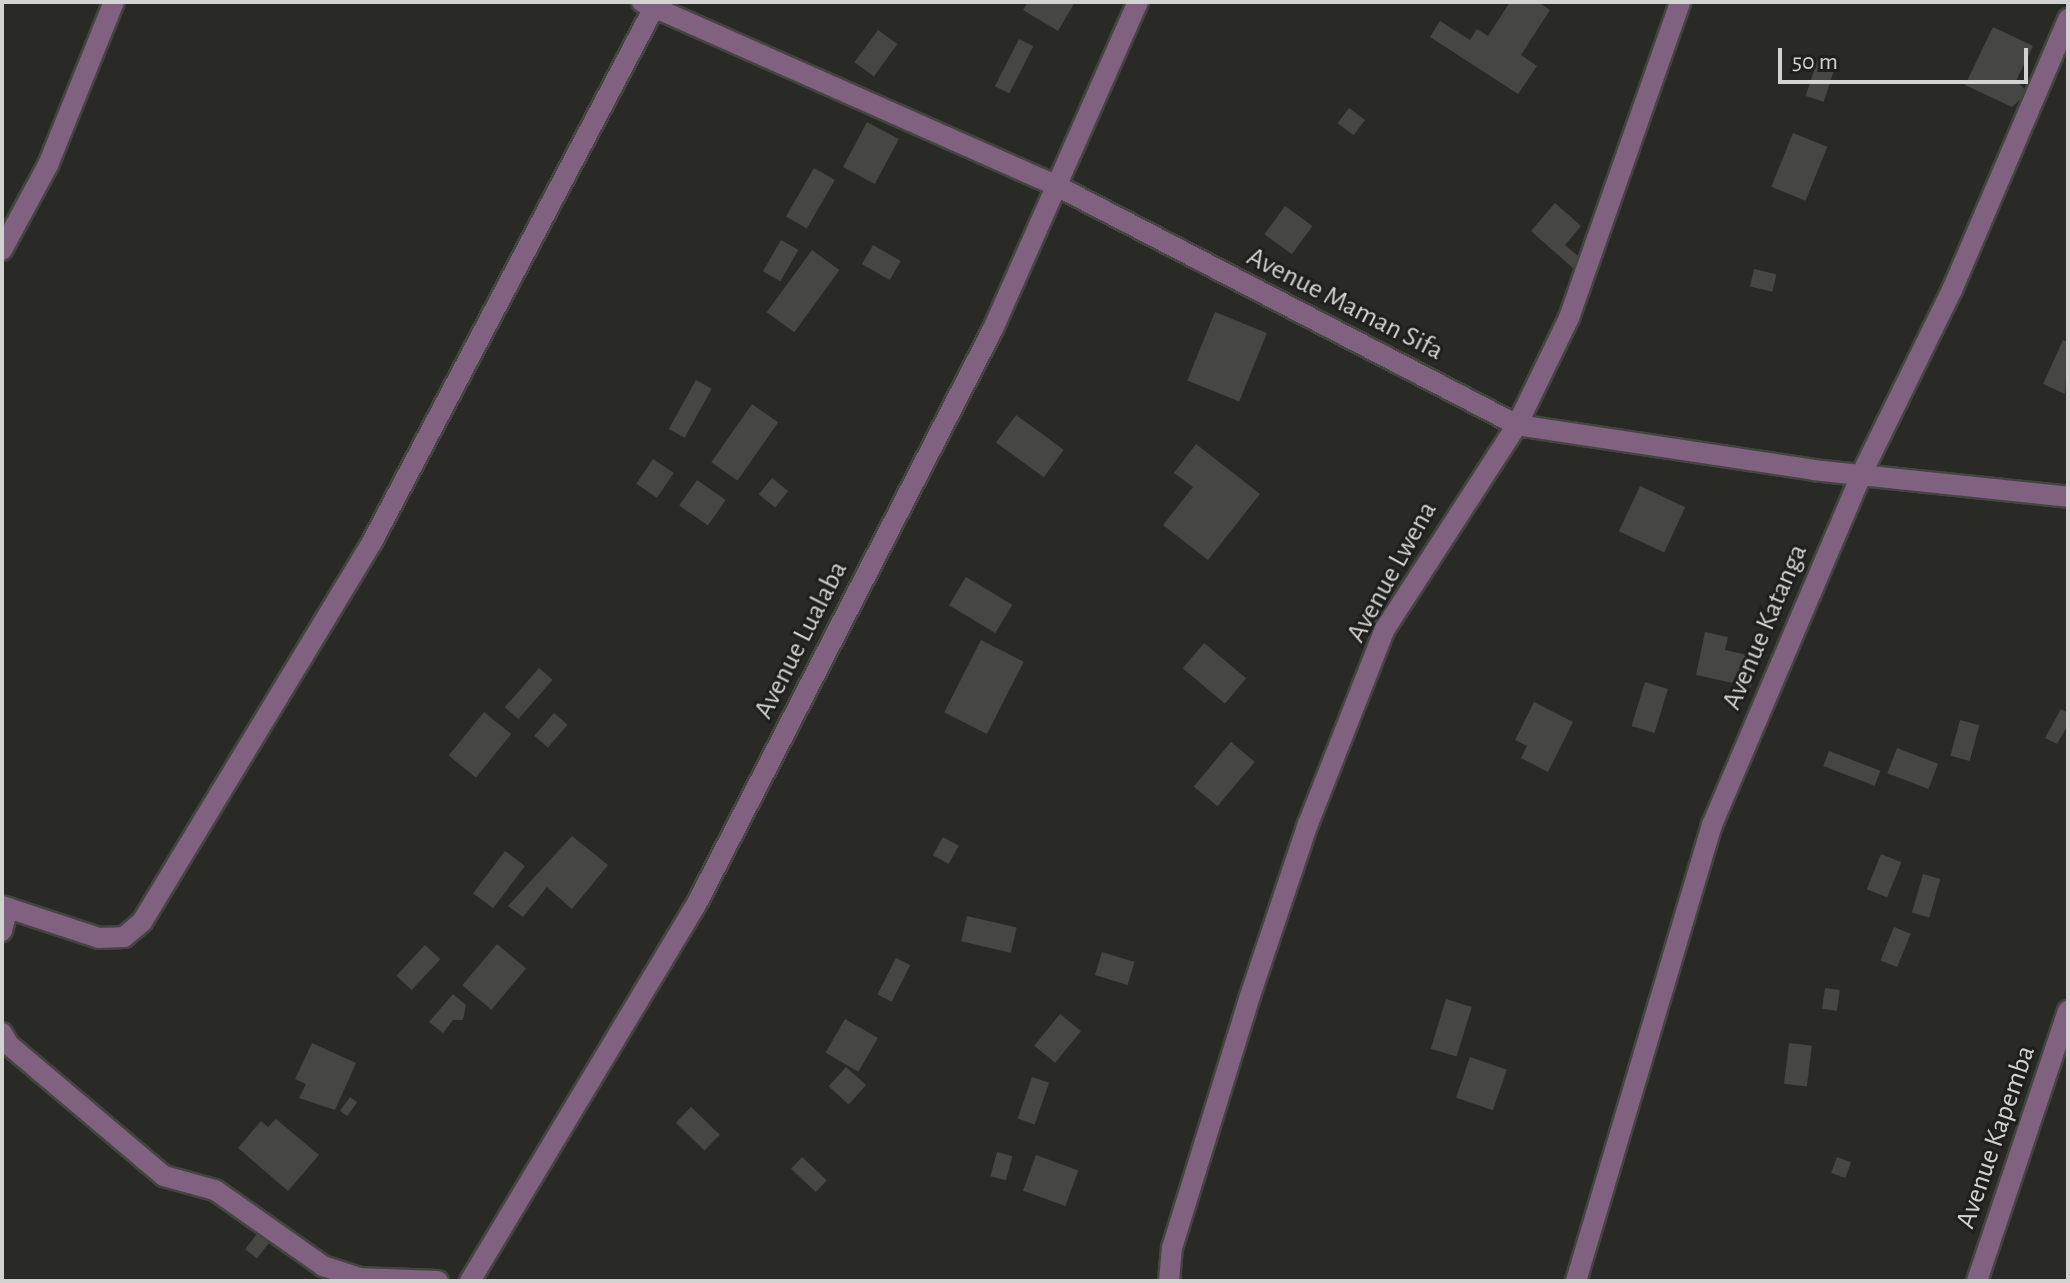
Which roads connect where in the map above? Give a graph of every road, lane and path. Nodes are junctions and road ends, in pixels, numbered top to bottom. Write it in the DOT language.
graph roads {
  1 [pos="114,2"];
  2 [pos="1138,2"];
  3 [pos="1680,2"];
  4 [pos="651,4"];
  5 [pos="2068,19"];
  6 [pos="1057,186"];
  7 [pos="2,250"];
  8 [pos="1517,425"];
  9 [pos="1861,475"];
  10 [pos="2068,497"];
  11 [pos="5,907"];
  12 [pos="2,931"];
  13 [pos="2068,1011"];
  14 [pos="2,1033"];
  15 [pos="438,1281"];
  16 [pos="470,1281"];
  17 [pos="1169,1281"];
  18 [pos="1576,1281"];
  19 [pos="1977,1281"];
  1 -- 7 [label="street"];
  2 -- 6 [label="street, Avenue Lualaba"];
  3 -- 8 [label="street, Avenue Lwena"];
  4 -- 6 [label="street, Avenue Maman Sifa"];
  4 -- 11 [label="street"];
  5 -- 9 [label="street, Avenue Katanga"];
  6 -- 8 [label="street, Avenue Maman Sifa"];
  6 -- 16 [label="street, Avenue Lualaba"];
  8 -- 9 [label="street, Avenue Maman Sifa"];
  8 -- 17 [label="street, Avenue Lwena"];
  9 -- 10 [label="street, Avenue Maman Sifa"];
  9 -- 18 [label="street, Avenue Katanga"];
  11 -- 12 [label="street"];
  13 -- 19 [label="street, Avenue Kapemba"];
  14 -- 15 [label="street"];
}
